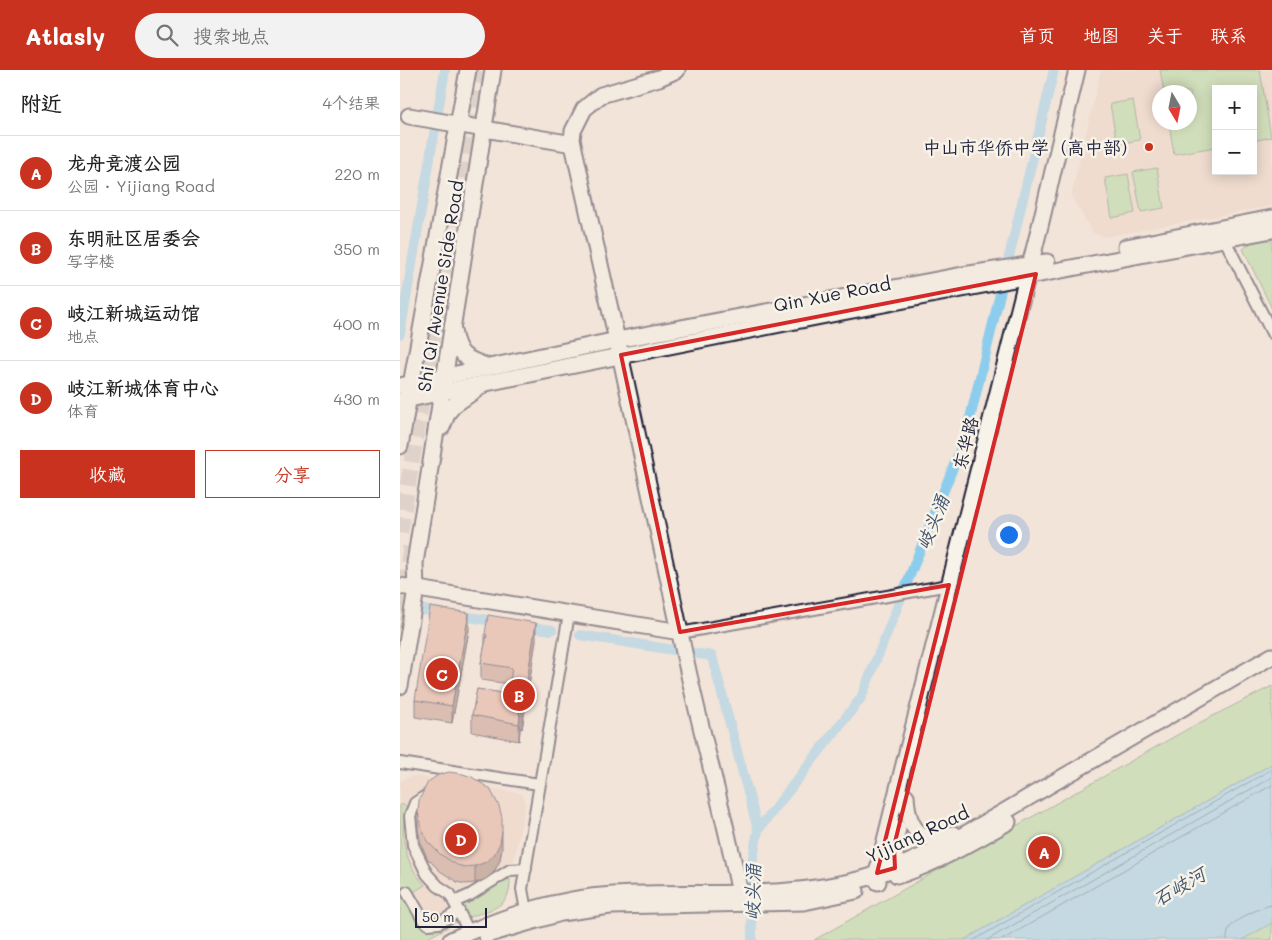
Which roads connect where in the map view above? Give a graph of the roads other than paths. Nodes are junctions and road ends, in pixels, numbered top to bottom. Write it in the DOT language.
graph roads {
  1 [pos="468,70"];
  2 [pos="493,70"];
  3 [pos="677,70"];
  4 [pos="1070,70"];
  5 [pos="1086,70"];
  6 [pos="412,117"];
  7 [pos="453,123"];
  8 [pos="484,128"];
  9 [pos="573,144"];
  10 [pos="1272,218"];
  11 [pos="1272,230"];
  12 [pos="1222,234"];
  13 [pos="1033,270"];
  14 [pos="984,278"];
  15 [pos="452,328"];
  16 [pos="1272,333"];
  17 [pos="617,340"];
  18 [pos="417,351"];
  19 [pos="621,355"];
  20 [pos="489,367"];
  21 [pos="400,372"];
  22 [pos="444,377"];
  23 [pos="484,384"];
  24 [pos="406,385"];
  25 [pos="442,393"];
  26 [pos="404,400"];
  27 [pos="401,433"];
  28 [pos="432,454"];
  29 [pos="949,585"];
  30 [pos="400,586"];
  31 [pos="416,589"];
  32 [pos="569,614"];
  33 [pos="405,626"];
  34 [pos="680,632"];
  35 [pos="1272,656"];
  36 [pos="1272,666"];
  37 [pos="400,686"];
  38 [pos="400,763"];
  39 [pos="539,784"];
  40 [pos="440,788"];
  41 [pos="906,796"];
  42 [pos="974,829"];
  43 [pos="526,869"];
  44 [pos="896,872"];
  45 [pos="878,878"];
  46 [pos="407,892"];
  47 [pos="740,899"];
  48 [pos="456,906"];
  49 [pos="527,916"];
  50 [pos="472,936"];
  51 [pos="451,940"];
  1 -- 7 [label="main road, Shi Qi Avenue Side Road"];
  2 -- 8 [label="main road, Shi Qi Avenue Side Road"];
  3 -- 9 [label="main road"];
  4 -- 13 [label="main road, 东华路"];
  5 -- 13 [label="main road, 东华路"];
  6 -- 7 [label="main road"];
  7 -- 8 [label="main road"];
  7 -- 18 [label="main road, Shi Qi Avenue Side Road"];
  8 -- 9 [label="main road"];
  8 -- 15 [label="main road, Shi Qi Avenue Side Road"];
  9 -- 17 [label="main road"];
  10 -- 12 [label="main road, Qin Xue Road"];
  11 -- 12 [label="main road, Qin Xue Road"];
  12 -- 13 [label="main road, Qin Xue Road"];
  12 -- 16 [label="street"];
  13 -- 14 [label="main road, Qin Xue Road"];
  13 -- 29 [label="main road, 东华路"];
  13 -- 41 [label="main road, 东华路"];
  14 -- 17 [label="main road, Qin Xue Road"];
  14 -- 19 [label="main road, Qin Xue Road"];
  15 -- 20 [label="main road"];
  15 -- 22 [label="main road, Shi Qi Avenue Side Road"];
  17 -- 19 [label="main road"];
  17 -- 20 [label="main road, Qin Xue Road"];
  18 -- 21 [label="main road"];
  18 -- 24 [label="main road, Shi Qi Avenue Side Road"];
  19 -- 23 [label="main road, Qin Xue Road"];
  19 -- 34 [label="main road"];
  20 -- 22 [label="main road, Qin Xue Road"];
  22 -- 24 [label="main road, Qin Xue Road"];
  22 -- 25 [label="main road, Shi Qi Avenue Side Road"];
  23 -- 25 [label="main road, Qin Xue Road"];
  23 -- 28 [label="main road"];
  24 -- 26 [label="main road, Shi Qi Avenue Side Road"];
  25 -- 26 [label="main road, Qin Xue Road"];
  25 -- 28 [label="main road, Shi Qi Avenue Side Road"];
  26 -- 27 [label="main road, Shi Qi Avenue Side Road"];
  28 -- 31 [label="main road, Shi Qi Avenue Side Road"];
  29 -- 34 [label="street"];
  29 -- 45 [label="main road, 东华路"];
  30 -- 31 [label="main road"];
  31 -- 32 [label="main road"];
  31 -- 33 [label="main road, Shi Qi Avenue Side Road"];
  32 -- 34 [label="main road"];
  32 -- 39 [label="street"];
  33 -- 37 [label="main road, Shi Qi Avenue Side Road"];
  34 -- 47 [label="main road"];
  35 -- 42 [label="main road, Yijiang Road"];
  36 -- 44 [label="main road, Yijiang Road"];
  38 -- 39 [label="street"];
  39 -- 43 [label="street"];
  40 -- 48 [label="street"];
  41 -- 42 [label="main road"];
  41 -- 44 [label="main road, 东华路"];
  42 -- 44 [label="main road, Yijiang Road"];
  43 -- 48 [label="street"];
  43 -- 49 [label="street"];
  44 -- 45 [label="main road, Yijiang Road"];
  45 -- 47 [label="main road, Yijiang Road"];
  46 -- 48 [label="street"];
  47 -- 49 [label="main road, Yijiang Road"];
  48 -- 50 [label="street"];
  49 -- 50 [label="main road, Yijiang Road"];
  50 -- 51 [label="main road, Yijiang Road"];
}
